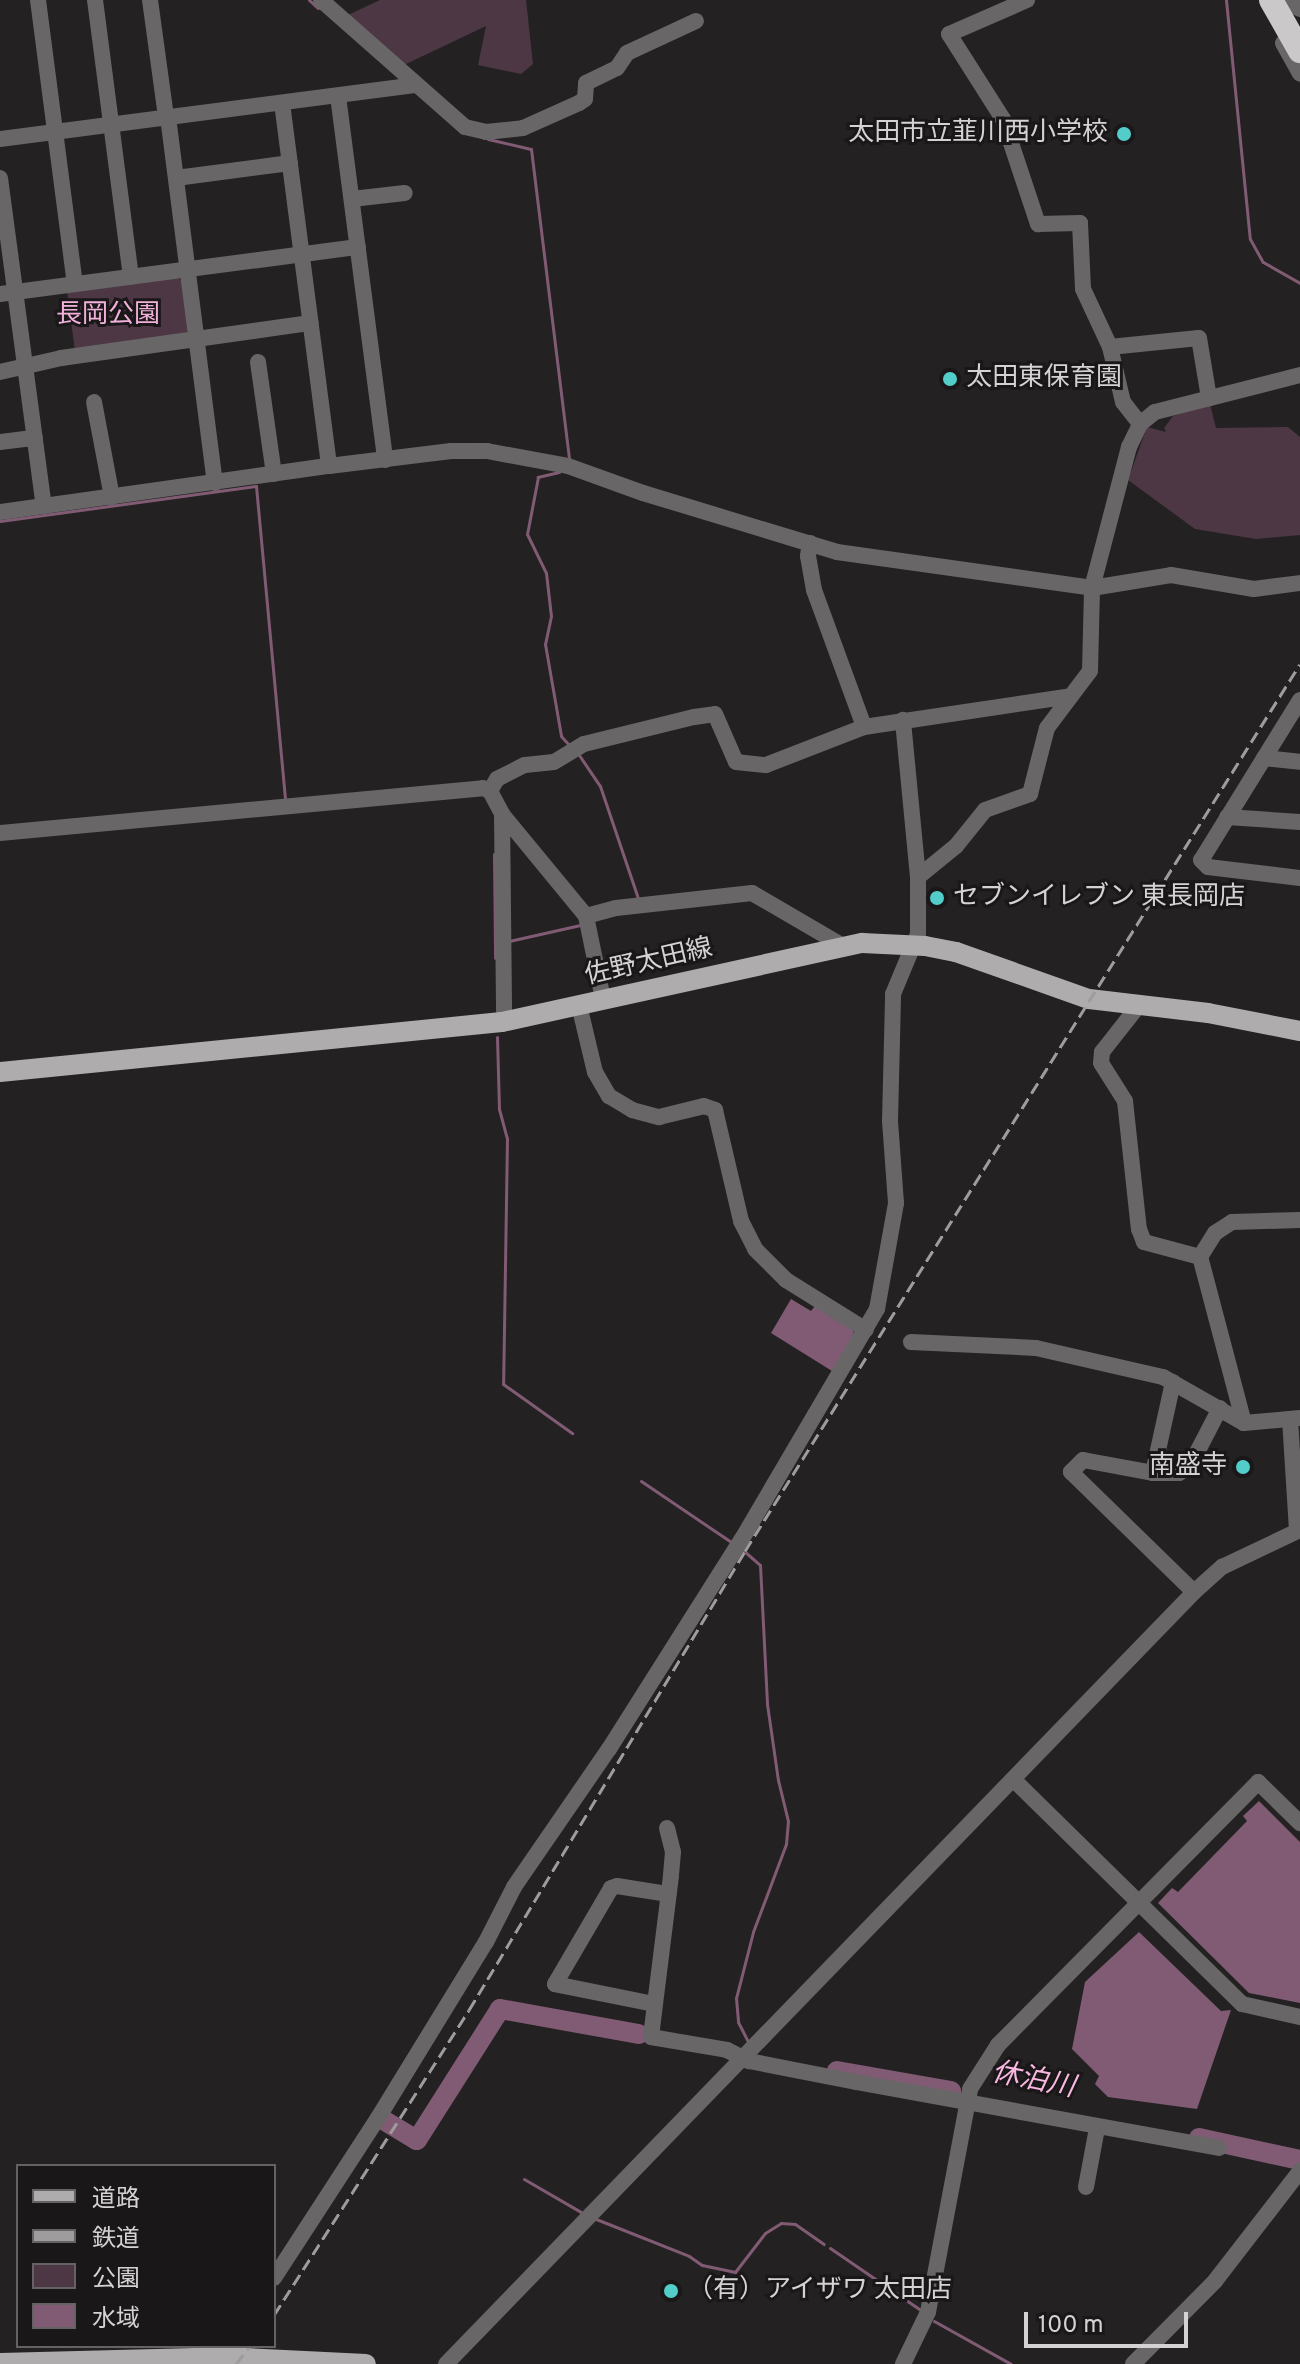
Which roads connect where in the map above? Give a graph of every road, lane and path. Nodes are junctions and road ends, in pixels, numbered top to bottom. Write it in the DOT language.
graph roads {
  1 [pos="38,0"];
  2 [pos="95,0"];
  3 [pos="150,0"];
  4 [pos="321,0"];
  5 [pos="1027,0"];
  6 [pos="1286,6"];
  7 [pos="696,21"];
  8 [pos="1300,51"];
  9 [pos="1300,74"];
  10 [pos="417,85"];
  11 [pos="338,96"];
  12 [pos="282,103"];
  13 [pos="167,117"];
  14 [pos="112,124"];
  15 [pos="55,131"];
  16 [pos="0,139"];
  17 [pos="290,163"];
  18 [pos="0,178"];
  19 [pos="176,178"];
  20 [pos="405,193"];
  21 [pos="352,199"];
  22 [pos="358,247"];
  23 [pos="302,255"];
  24 [pos="188,270"];
  25 [pos="131,277"];
  26 [pos="75,284"];
  27 [pos="8,293"];
  28 [pos="311,323"];
  29 [pos="196,338"];
  30 [pos="1110,347"];
  31 [pos="258,362"];
  32 [pos="26,368"];
  33 [pos="0,372"];
  34 [pos="1300,375"];
  35 [pos="1209,398"];
  36 [pos="94,402"];
  37 [pos="1140,424"];
  38 [pos="35,438"];
  39 [pos="0,442"];
  40 [pos="385,460"];
  41 [pos="329,466"];
  42 [pos="274,474"];
  43 [pos="215,483"];
  44 [pos="112,497"];
  45 [pos="44,506"];
  46 [pos="0,512"];
  47 [pos="810,543"];
  48 [pos="1300,583"];
  49 [pos="1092,588"];
  50 [pos="1071,696"];
  51 [pos="1299,703"];
  52 [pos="903,720"];
  53 [pos="864,727"];
  54 [pos="1264,758"];
  55 [pos="1300,762"];
  56 [pos="490,791"];
  57 [pos="502,814"];
  58 [pos="1227,817"];
  59 [pos="1300,822"];
  60 [pos="0,833"];
  61 [pos="918,877"];
  62 [pos="1300,878"];
  63 [pos="587,921"];
  64 [pos="915,945"];
  65 [pos="843,946"];
  66 [pos="603,999"];
  67 [pos="579,1005"];
  68 [pos="1139,1005"];
  69 [pos="504,1021"];
  70 [pos="1300,1031"];
  71 [pos="0,1072"];
  72 [pos="1300,1220"];
  73 [pos="1200,1257"];
  74 [pos="866,1330"];
  75 [pos="911,1342"];
  76 [pos="1173,1382"];
  77 [pos="1220,1408"];
  78 [pos="1295,1418"];
  79 [pos="1244,1423"];
  80 [pos="1153,1473"];
  81 [pos="1298,1530"];
  82 [pos="1194,1592"];
  83 [pos="1014,1780"];
  84 [pos="1300,1823"];
  85 [pos="667,1828"];
  86 [pos="668,1894"];
  87 [pos="1140,1902"];
  88 [pos="654,2004"];
  89 [pos="1300,2017"];
  90 [pos="742,2058"];
  91 [pos="968,2098"];
  92 [pos="1097,2128"];
  93 [pos="1219,2148"];
  94 [pos="1300,2171"];
  95 [pos="1086,2187"];
  96 [pos="276,2275"];
  97 [pos="225,2351"];
  98 [pos="0,2363"];
  99 [pos="366,2364"];
  100 [pos="446,2364"];
  101 [pos="903,2364"];
  102 [pos="1133,2364"];
  1 -- 15 [label="street"];
  2 -- 14 [label="street"];
  3 -- 13 [label="street"];
  4 -- 10 [label="street"];
  5 -- 30 [label="street"];
  6 -- 8 [label="highway"];
  6 -- 9 [label="street"];
  7 -- 10 [label="street"];
  10 -- 11 [label="street"];
  11 -- 12 [label="street"];
  11 -- 21 [label="street"];
  12 -- 13 [label="street"];
  12 -- 17 [label="street"];
  13 -- 14 [label="street"];
  13 -- 19 [label="street"];
  14 -- 15 [label="street"];
  14 -- 25 [label="street"];
  15 -- 16 [label="street"];
  15 -- 26 [label="street"];
  17 -- 19 [label="street"];
  17 -- 23 [label="street"];
  18 -- 27 [label="street"];
  19 -- 24 [label="street"];
  20 -- 21 [label="street"];
  21 -- 22 [label="street"];
  22 -- 23 [label="street"];
  22 -- 40 [label="street"];
  23 -- 24 [label="street"];
  23 -- 28 [label="street"];
  24 -- 25 [label="street"];
  24 -- 29 [label="street"];
  25 -- 26 [label="street"];
  26 -- 27 [label="street"];
  27 -- 32 [label="street"];
  28 -- 29 [label="street"];
  28 -- 41 [label="street"];
  29 -- 32 [label="street"];
  29 -- 43 [label="street"];
  30 -- 35 [label="street"];
  30 -- 37 [label="street"];
  31 -- 42 [label="street"];
  32 -- 33 [label="street"];
  32 -- 38 [label="street"];
  34 -- 35 [label="street"];
  35 -- 37 [label="street"];
  36 -- 44 [label="street"];
  37 -- 49 [label="street"];
  38 -- 39 [label="street"];
  38 -- 45 [label="street"];
  40 -- 41 [label="street"];
  40 -- 47 [label="street"];
  41 -- 42 [label="street"];
  42 -- 43 [label="street"];
  43 -- 44 [label="street"];
  44 -- 45 [label="street"];
  45 -- 46 [label="street"];
  47 -- 49 [label="street"];
  47 -- 53 [label="street"];
  48 -- 49 [label="street"];
  49 -- 50 [label="street"];
  50 -- 52 [label="street"];
  50 -- 61 [label="street"];
  51 -- 54 [label="street"];
  52 -- 53 [label="street"];
  52 -- 61 [label="street"];
  53 -- 56 [label="street"];
  54 -- 55 [label="street"];
  54 -- 58 [label="street"];
  56 -- 57 [label="street"];
  56 -- 60 [label="street"];
  57 -- 63 [label="street"];
  57 -- 69 [label="street"];
  58 -- 59 [label="street"];
  58 -- 62 [label="street"];
  61 -- 64 [label="street"];
  63 -- 65 [label="street"];
  63 -- 66 [label="street"];
  64 -- 65 [label="main road, 佐野太田線"];
  64 -- 68 [label="main road, 佐野太田線"];
  64 -- 74 [label="street"];
  65 -- 66 [label="main road, 佐野太田線"];
  66 -- 67 [label="main road, 佐野太田線"];
  67 -- 69 [label="main road, 佐野太田線"];
  67 -- 74 [label="street"];
  68 -- 70 [label="main road, 佐野太田線"];
  68 -- 73 [label="street"];
  69 -- 71 [label="main road, 佐野太田線"];
  72 -- 73 [label="street"];
  73 -- 79 [label="street"];
  74 -- 96 [label="street"];
  75 -- 76 [label="street"];
  76 -- 77 [label="street"];
  76 -- 80 [label="street"];
  77 -- 79 [label="street"];
  77 -- 80 [label="street"];
  78 -- 79 [label="street"];
  78 -- 81 [label="street"];
  80 -- 82 [label="street"];
  81 -- 82 [label="street"];
  82 -- 83 [label="street"];
  83 -- 87 [label="street"];
  83 -- 90 [label="street"];
  84 -- 87 [label="street"];
  85 -- 86 [label="street"];
  86 -- 88 [label="street"];
  86 -- 88 [label="street"];
  87 -- 89 [label="street"];
  87 -- 91 [label="street"];
  88 -- 90 [label="street"];
  90 -- 91 [label="street"];
  90 -- 100 [label="street"];
  91 -- 92 [label="street"];
  91 -- 101 [label="street"];
  92 -- 93 [label="street"];
  92 -- 95 [label="street"];
  94 -- 102 [label="street"];
  97 -- 98 [label="main road"];
  97 -- 99 [label="main road"];
}
